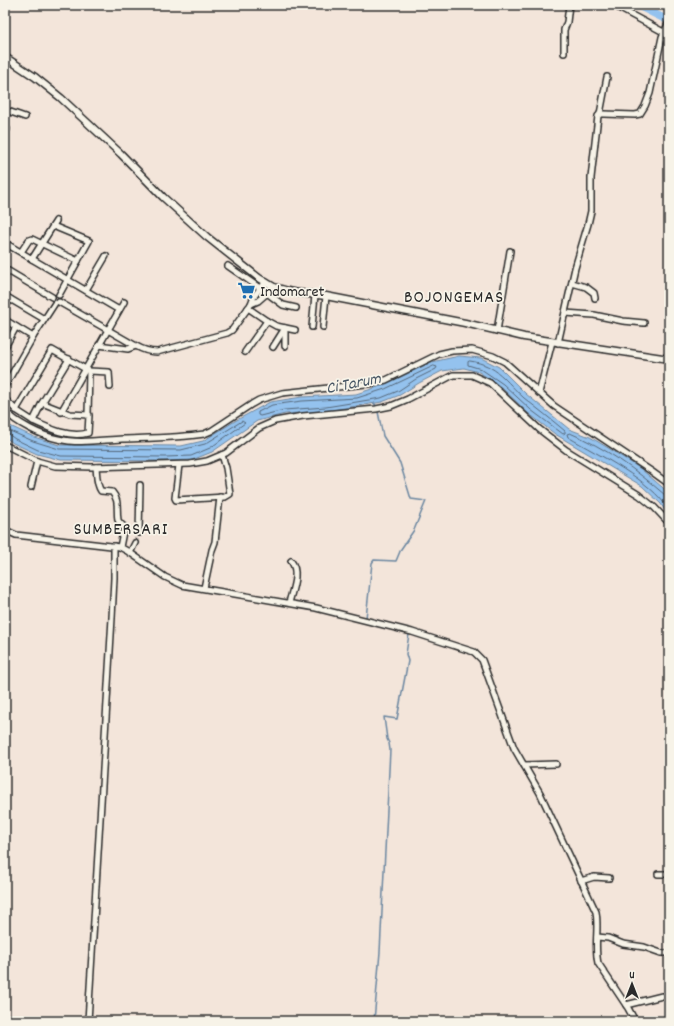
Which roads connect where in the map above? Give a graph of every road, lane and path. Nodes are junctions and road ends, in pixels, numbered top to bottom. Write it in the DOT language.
graph roads {
  1 [pos="569,5"];
  2 [pos="612,5"];
  3 [pos="669,22"];
  4 [pos="666,33"];
  5 [pos="564,53"];
  6 [pos="5,57"];
  7 [pos="607,77"];
  8 [pos="5,110"];
  9 [pos="600,114"];
  10 [pos="25,117"];
  11 [pos="5,127"];
  12 [pos="5,134"];
  13 [pos="5,243"];
  14 [pos="43,244"];
  15 [pos="510,251"];
  16 [pos="21,252"];
  17 [pos="106,256"];
  18 [pos="32,259"];
  19 [pos="78,261"];
  20 [pos="228,266"];
  21 [pos="5,269"];
  22 [pos="68,279"];
  23 [pos="266,282"];
  24 [pos="572,282"];
  25 [pos="274,287"];
  26 [pos="261,288"];
  27 [pos="86,290"];
  28 [pos="267,292"];
  29 [pos="59,295"];
  30 [pos="315,295"];
  31 [pos="326,296"];
  32 [pos="52,297"];
  33 [pos="8,298"];
  34 [pos="595,298"];
  35 [pos="57,302"];
  36 [pos="124,302"];
  37 [pos="250,306"];
  38 [pos="5,308"];
  39 [pos="296,308"];
  40 [pos="119,310"];
  41 [pos="565,314"];
  42 [pos="44,319"];
  43 [pos="5,320"];
  44 [pos="266,321"];
  45 [pos="644,323"];
  46 [pos="16,327"];
  47 [pos="312,327"];
  48 [pos="324,327"];
  49 [pos="286,328"];
  50 [pos="108,329"];
  51 [pos="295,330"];
  52 [pos="497,330"];
  53 [pos="33,338"];
  54 [pos="555,342"];
  55 [pos="99,345"];
  56 [pos="136,346"];
  57 [pos="285,346"];
  58 [pos="5,347"];
  59 [pos="273,347"];
  60 [pos="245,352"];
  61 [pos="69,359"];
  62 [pos="669,359"];
  63 [pos="87,370"];
  64 [pos="5,386"];
  65 [pos="110,387"];
  66 [pos="539,392"];
  67 [pos="5,399"];
  68 [pos="42,403"];
  69 [pos="16,410"];
  70 [pos="5,411"];
  71 [pos="61,412"];
  72 [pos="88,414"];
  73 [pos="33,421"];
  74 [pos="5,446"];
  75 [pos="222,455"];
  76 [pos="37,461"];
  77 [pos="176,465"];
  78 [pos="96,467"];
  79 [pos="669,484"];
  80 [pos="140,485"];
  81 [pos="31,487"];
  82 [pos="220,497"];
  83 [pos="669,523"];
  84 [pos="5,530"];
  85 [pos="139,533"];
  86 [pos="135,543"];
  87 [pos="114,546"];
  88 [pos="120,547"];
  89 [pos="130,553"];
  90 [pos="291,561"];
  91 [pos="204,588"];
  92 [pos="289,603"];
  93 [pos="556,764"];
  94 [pos="524,765"];
  95 [pos="658,874"];
  96 [pos="669,874"];
  97 [pos="610,878"];
  98 [pos="581,881"];
  99 [pos="597,937"];
  100 [pos="669,953"];
  101 [pos="662,996"];
  102 [pos="626,1004"];
  103 [pos="88,1021"];
  104 [pos="635,1021"];
  1 -- 5 [label="street"];
  2 -- 4 [label="street"];
  3 -- 4 [label="street"];
  4 -- 9 [label="street"];
  6 -- 23 [label="main road"];
  7 -- 9 [label="street"];
  8 -- 10 [label="street"];
  9 -- 24 [label="street"];
  11 -- 12 [label="street"];
  13 -- 16 [label="street"];
  14 -- 16 [label="street"];
  14 -- 18 [label="street"];
  14 -- 19 [label="street"];
  14 -- 19 [label="street"];
  15 -- 52 [label="street"];
  16 -- 18 [label="street"];
  17 -- 27 [label="street"];
  18 -- 22 [label="street"];
  19 -- 22 [label="street"];
  20 -- 26 [label="street"];
  21 -- 32 [label="street"];
  22 -- 27 [label="street"];
  22 -- 29 [label="street"];
  23 -- 25 [label="main road"];
  23 -- 26 [label="street"];
  24 -- 34 [label="street"];
  24 -- 41 [label="street"];
  25 -- 28 [label="street"];
  25 -- 30 [label="main road"];
  26 -- 28 [label="street"];
  26 -- 37 [label="street"];
  27 -- 40 [label="street"];
  28 -- 37 [label="street"];
  28 -- 39 [label="street"];
  29 -- 32 [label="street"];
  29 -- 35 [label="street"];
  30 -- 31 [label="main road"];
  30 -- 47 [label="street"];
  31 -- 48 [label="street"];
  31 -- 52 [label="main road"];
  32 -- 35 [label="street"];
  33 -- 38 [label="street"];
  33 -- 42 [label="street"];
  35 -- 42 [label="street"];
  35 -- 50 [label="street"];
  36 -- 40 [label="street"];
  37 -- 44 [label="street"];
  37 -- 56 [label="street"];
  40 -- 50 [label="street"];
  41 -- 45 [label="street"];
  41 -- 54 [label="street"];
  42 -- 53 [label="street"];
  43 -- 46 [label="street"];
  44 -- 49 [label="street"];
  44 -- 60 [label="street"];
  46 -- 53 [label="street"];
  46 -- 58 [label="street"];
  49 -- 51 [label="street"];
  49 -- 57 [label="street"];
  49 -- 59 [label="street"];
  50 -- 55 [label="street"];
  50 -- 56 [label="street"];
  52 -- 54 [label="main road"];
  53 -- 64 [label="street"];
  54 -- 62 [label="main road"];
  54 -- 66 [label="street"];
  55 -- 56 [label="street"];
  55 -- 63 [label="street"];
  61 -- 63 [label="street"];
  61 -- 68 [label="street"];
  61 -- 69 [label="street"];
  63 -- 65 [label="street"];
  63 -- 71 [label="street"];
  63 -- 72 [label="street"];
  66 -- 70 [label="street"];
  66 -- 79 [label="street"];
  67 -- 69 [label="street"];
  68 -- 71 [label="street"];
  68 -- 73 [label="street"];
  69 -- 73 [label="street"];
  71 -- 72 [label="street"];
  72 -- 73 [label="street"];
  74 -- 76 [label="street"];
  75 -- 77 [label="street"];
  75 -- 82 [label="street"];
  75 -- 83 [label="street"];
  76 -- 78 [label="street"];
  76 -- 81 [label="street"];
  77 -- 78 [label="street"];
  77 -- 82 [label="street"];
  78 -- 88 [label="street"];
  80 -- 85 [label="street"];
  82 -- 91 [label="street"];
  84 -- 87 [label="street"];
  86 -- 89 [label="street"];
  87 -- 88 [label="street"];
  87 -- 103 [label="street"];
  88 -- 89 [label="street"];
  89 -- 91 [label="street"];
  90 -- 92 [label="street"];
  91 -- 92 [label="street"];
  92 -- 94 [label="street"];
  93 -- 94 [label="street"];
  94 -- 98 [label="street"];
  95 -- 96 [label="street"];
  97 -- 98 [label="street"];
  98 -- 99 [label="street"];
  99 -- 100 [label="street"];
  99 -- 102 [label="street"];
  101 -- 102 [label="street"];
  102 -- 104 [label="street"];
}
